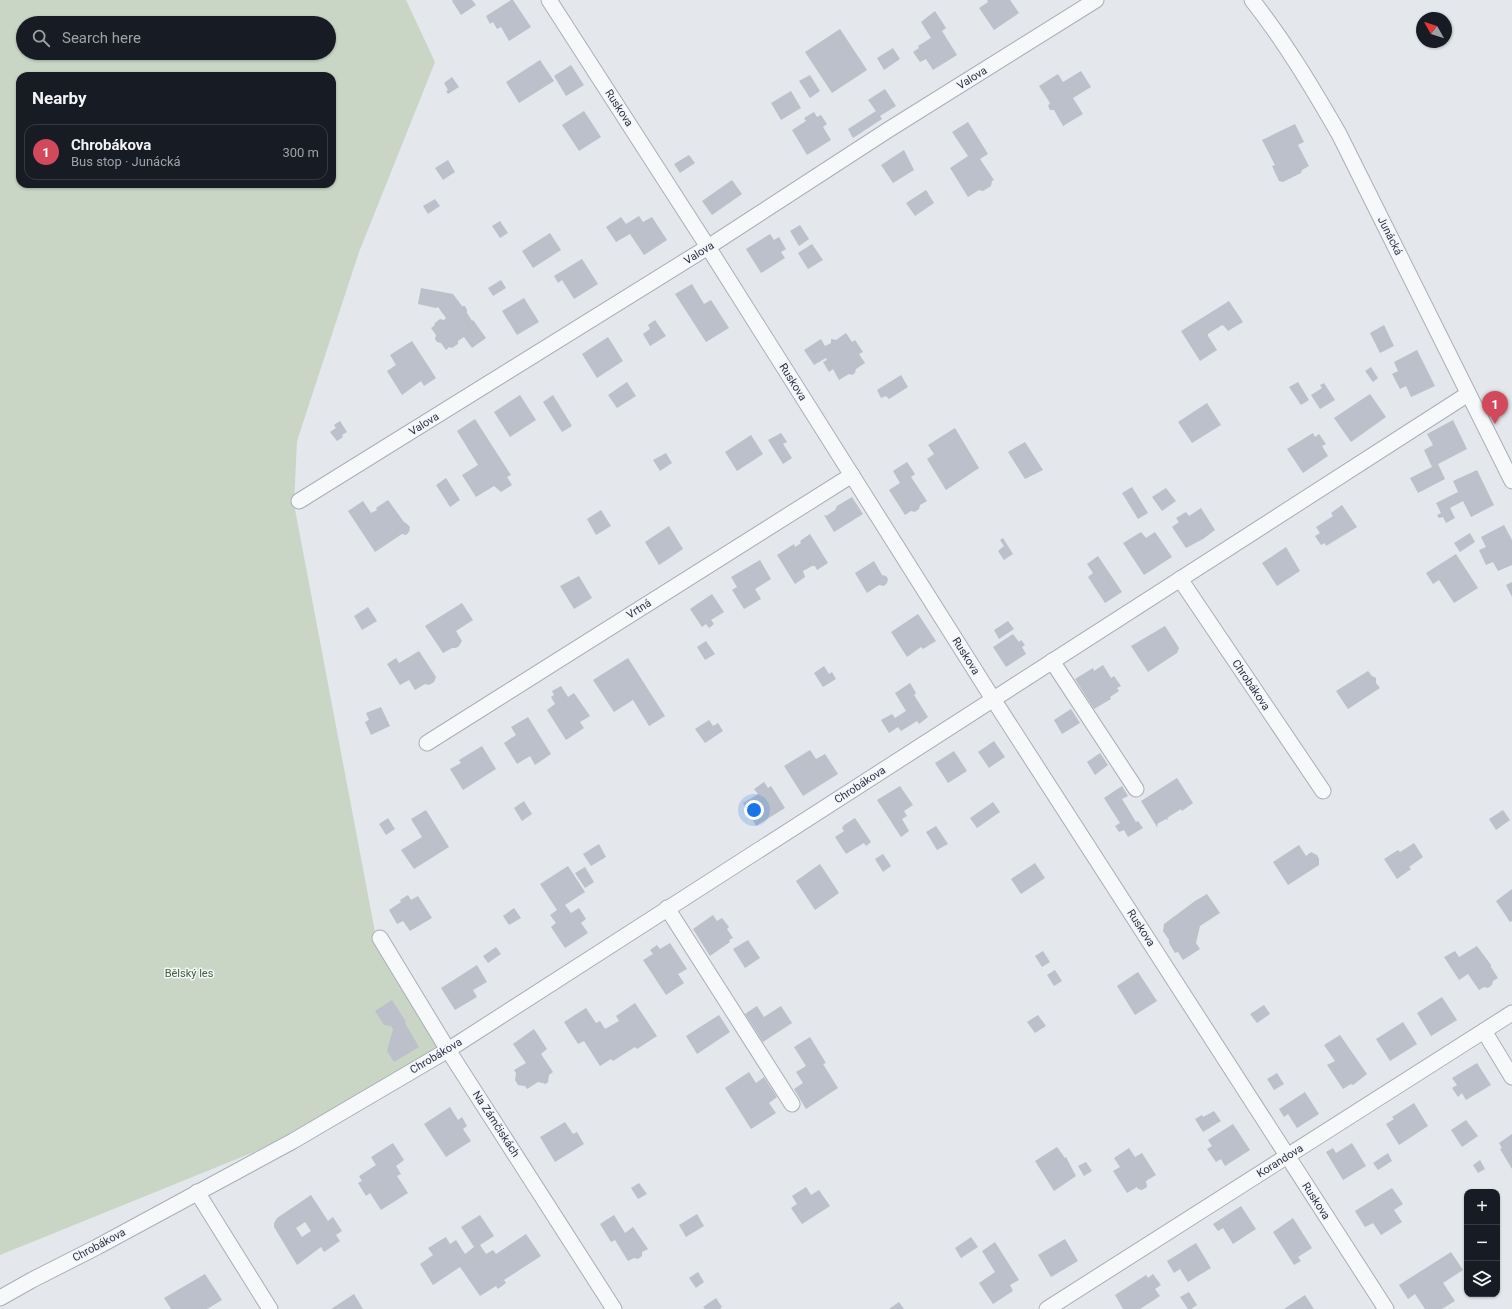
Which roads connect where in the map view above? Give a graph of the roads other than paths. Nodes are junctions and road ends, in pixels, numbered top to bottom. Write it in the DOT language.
graph roads {
  1 [pos="549,0"];
  2 [pos="1096,0"];
  3 [pos="1252,0"];
  4 [pos="708,247"];
  5 [pos="1468,394"];
  6 [pos="852,475"];
  7 [pos="1512,481"];
  8 [pos="299,501"];
  9 [pos="1180,579"];
  10 [pos="1052,661"];
  11 [pos="993,699"];
  12 [pos="426,743"];
  13 [pos="1136,789"];
  14 [pos="1322,791"];
  15 [pos="667,908"];
  16 [pos="380,938"];
  17 [pos="1512,1013"];
  18 [pos="1484,1031"];
  19 [pos="448,1050"];
  20 [pos="1512,1077"];
  21 [pos="792,1104"];
  22 [pos="1288,1157"];
  23 [pos="197,1192"];
  24 [pos="0,1298"];
  25 [pos="270,1309"];
  26 [pos="614,1309"];
  27 [pos="1048,1309"];
  28 [pos="1386,1309"];
  1 -- 4 [label="street, Ruskova"];
  2 -- 4 [label="street, Valova"];
  3 -- 5 [label="street, Junácká"];
  4 -- 6 [label="street, Ruskova"];
  4 -- 8 [label="street, Valova"];
  5 -- 7 [label="street, Junácká"];
  5 -- 9 [label="street, Chrobákova"];
  6 -- 11 [label="street, Ruskova"];
  6 -- 12 [label="street, Vrtná"];
  9 -- 10 [label="street, Chrobákova"];
  9 -- 14 [label="street, Chrobákova"];
  10 -- 11 [label="street, Chrobákova"];
  10 -- 13 [label="street"];
  11 -- 15 [label="street, Chrobákova"];
  11 -- 22 [label="street, Ruskova"];
  15 -- 19 [label="street, Chrobákova"];
  15 -- 21 [label="street"];
  16 -- 19 [label="street, Na Zámčiskách"];
  17 -- 18 [label="street, Korandova"];
  18 -- 20 [label="street"];
  18 -- 22 [label="street, Korandova"];
  19 -- 23 [label="street, Chrobákova"];
  19 -- 26 [label="street, Na Zámčiskách"];
  22 -- 27 [label="street, Korandova"];
  22 -- 28 [label="street, Ruskova"];
  23 -- 24 [label="street, Chrobákova"];
  23 -- 25 [label="street"];
}
